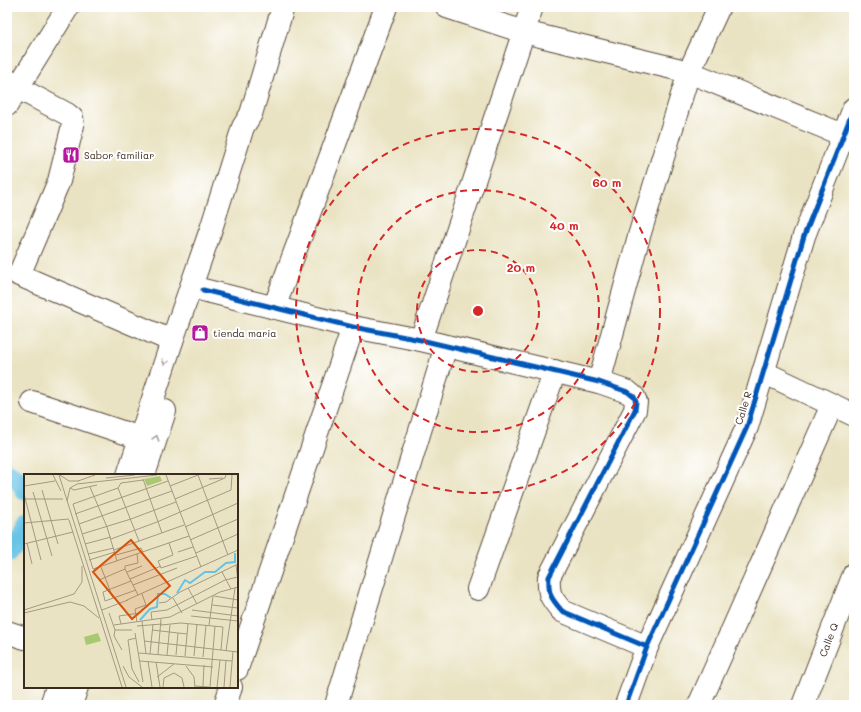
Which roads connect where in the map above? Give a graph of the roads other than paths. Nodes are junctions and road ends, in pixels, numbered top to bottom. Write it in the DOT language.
graph roads {
  1 [pos="68,7"];
  2 [pos="283,7"];
  3 [pos="386,7"];
  4 [pos="447,7"];
  5 [pos="532,7"];
  6 [pos="719,7"];
  7 [pos="524,32"];
  8 [pos="689,72"];
  9 [pos="11,91"];
  10 [pos="854,108"];
  11 [pos="251,114"];
  12 [pos="843,135"];
  13 [pos="13,280"];
  14 [pos="203,290"];
  15 [pos="274,308"];
  16 [pos="353,327"];
  17 [pos="421,340"];
  18 [pos="172,341"];
  19 [pos="446,346"];
  20 [pos="555,371"];
  21 [pos="764,372"];
  22 [pos="599,382"];
  23 [pos="32,402"];
  24 [pos="832,405"];
  25 [pos="854,415"];
  26 [pos="140,438"];
  27 [pos="128,474"];
  28 [pos="144,474"];
  29 [pos="854,574"];
  30 [pos="478,589"];
  31 [pos="7,632"];
  32 [pos="24,638"];
  33 [pos="647,647"];
  34 [pos="238,666"];
  35 [pos="56,688"];
  36 [pos="77,688"];
  37 [pos="231,688"];
  38 [pos="51,705"];
  39 [pos="71,705"];
  40 [pos="225,705"];
  41 [pos="336,705"];
  42 [pos="626,705"];
  43 [pos="699,705"];
  44 [pos="803,705"];
  1 -- 9 [label="street"];
  2 -- 11 [label="street"];
  3 -- 15 [label="street"];
  4 -- 7 [label="street"];
  5 -- 7 [label="street"];
  6 -- 8 [label="street"];
  7 -- 8 [label="street"];
  7 -- 17 [label="street"];
  8 -- 12 [label="street"];
  8 -- 22 [label="street"];
  9 -- 13 [label="street"];
  10 -- 12 [label="street, Calle R"];
  11 -- 14 [label="street"];
  11 -- 18 [label="street"];
  12 -- 21 [label="street, Calle R"];
  13 -- 18 [label="street"];
  14 -- 15 [label="street"];
  28 -- 14 [label="street, one-way"];
  15 -- 16 [label="street"];
  16 -- 17 [label="street"];
  16 -- 34 [label="street"];
  17 -- 19 [label="street"];
  18 -- 26 [label="street, one-way"];
  19 -- 20 [label="street"];
  19 -- 41 [label="street"];
  20 -- 22 [label="street"];
  20 -- 30 [label="street"];
  21 -- 24 [label="street"];
  21 -- 33 [label="street, Calle R"];
  22 -- 33 [label="street"];
  23 -- 26 [label="street"];
  24 -- 25 [label="street"];
  24 -- 43 [label="street"];
  26 -- 27 [label="street"];
  29 -- 44 [label="street, Calle Q"];
  31 -- 32 [label="street"];
  33 -- 42 [label="street, Calle R"];
  35 -- 38 [label="street"];
  36 -- 39 [label="street"];
  37 -- 40 [label="street"];
}
